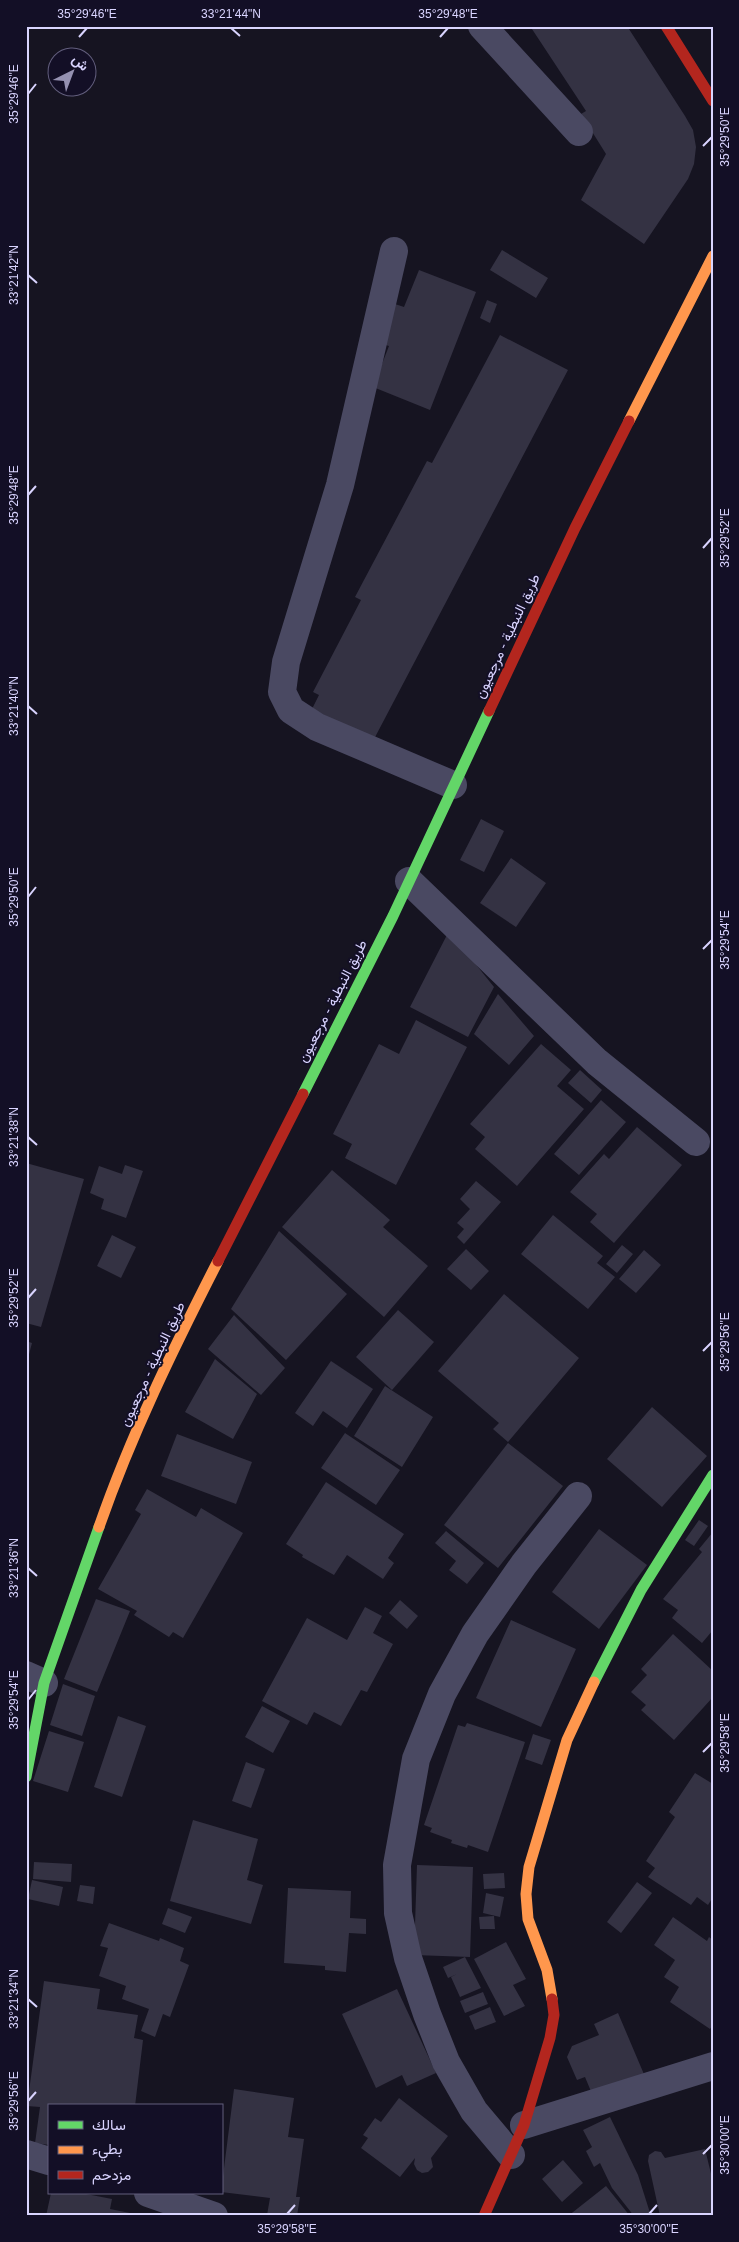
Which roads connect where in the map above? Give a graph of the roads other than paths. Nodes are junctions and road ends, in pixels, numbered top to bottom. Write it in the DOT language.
graph roads {
  1 [pos="482,26"];
  2 [pos="666,26"];
  3 [pos="713,101"];
  4 [pos="578,132"];
  5 [pos="394,251"];
  6 [pos="713,256"];
  7 [pos="453,785"];
  8 [pos="409,881"];
  9 [pos="696,1142"];
  10 [pos="713,1475"];
  11 [pos="578,1496"];
  12 [pos="35,1679"];
  13 [pos="26,1777"];
  14 [pos="713,2066"];
  15 [pos="524,2125"];
  16 [pos="26,2154"];
  17 [pos="511,2154"];
  18 [pos="48,2161"];
  19 [pos="151,2194"];
  20 [pos="214,2216"];
  21 [pos="484,2216"];
  1 -- 4 [label="street"];
  2 -- 3 [label="main road"];
  5 -- 7 [label="street"];
  6 -- 7 [label="main road, طريق النبطية - مرجعيون"];
  7 -- 8 [label="main road, طريق النبطية - مرجعيون"];
  8 -- 9 [label="street"];
  8 -- 12 [label="main road, طريق النبطية - مرجعيون"];
  10 -- 15 [label="main road"];
  11 -- 17 [label="street"];
  12 -- 13 [label="main road, طريق النبطية - مرجعيون"];
  14 -- 15 [label="street"];
  15 -- 17 [label="main road"];
  16 -- 18 [label="street"];
  17 -- 21 [label="main road"];
  19 -- 20 [label="street"];
}
